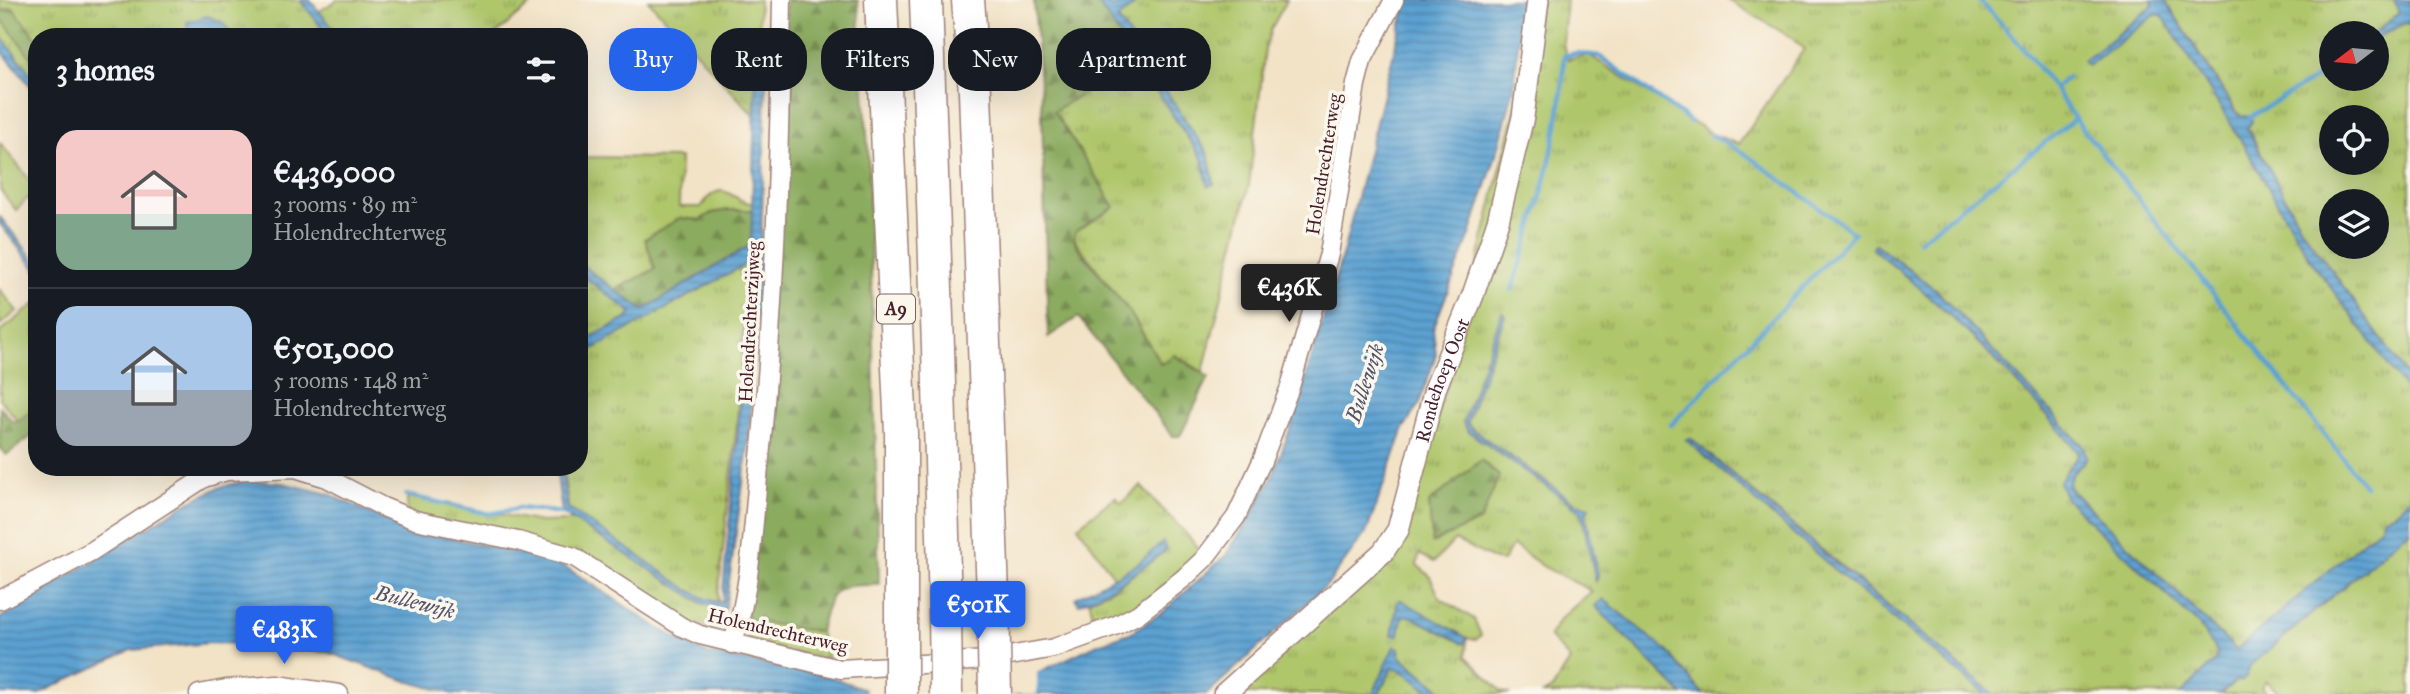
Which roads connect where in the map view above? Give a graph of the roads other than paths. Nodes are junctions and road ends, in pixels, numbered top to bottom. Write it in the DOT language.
graph roads {
  1 [pos="782,0"];
  2 [pos="881,0"];
  3 [pos="926,0"];
  4 [pos="968,0"];
  5 [pos="1394,0"];
  6 [pos="1538,0"];
  7 [pos="211,476"];
  8 [pos="321,476"];
  9 [pos="0,600"];
  10 [pos="732,644"];
  11 [pos="199,694"];
  12 [pos="340,694"];
  13 [pos="901,694"];
  14 [pos="946,694"];
  15 [pos="995,694"];
  16 [pos="1224,694"];
  1 -- 10 [label="street, Holendrechterzijweg"];
  2 -- 13 [label="highway, A9, bridge"];
  3 -- 14 [label="highway, A9, bridge"];
  4 -- 15 [label="highway, bridge"];
  5 -- 10 [label="street, Holendrechterweg"];
  6 -- 16 [label="street, Rondehoep Oost"];
  7 -- 9 [label="street, Holendrechterweg"];
  8 -- 10 [label="street, Holendrechterweg"];
  11 -- 12 [label="street"];
}
